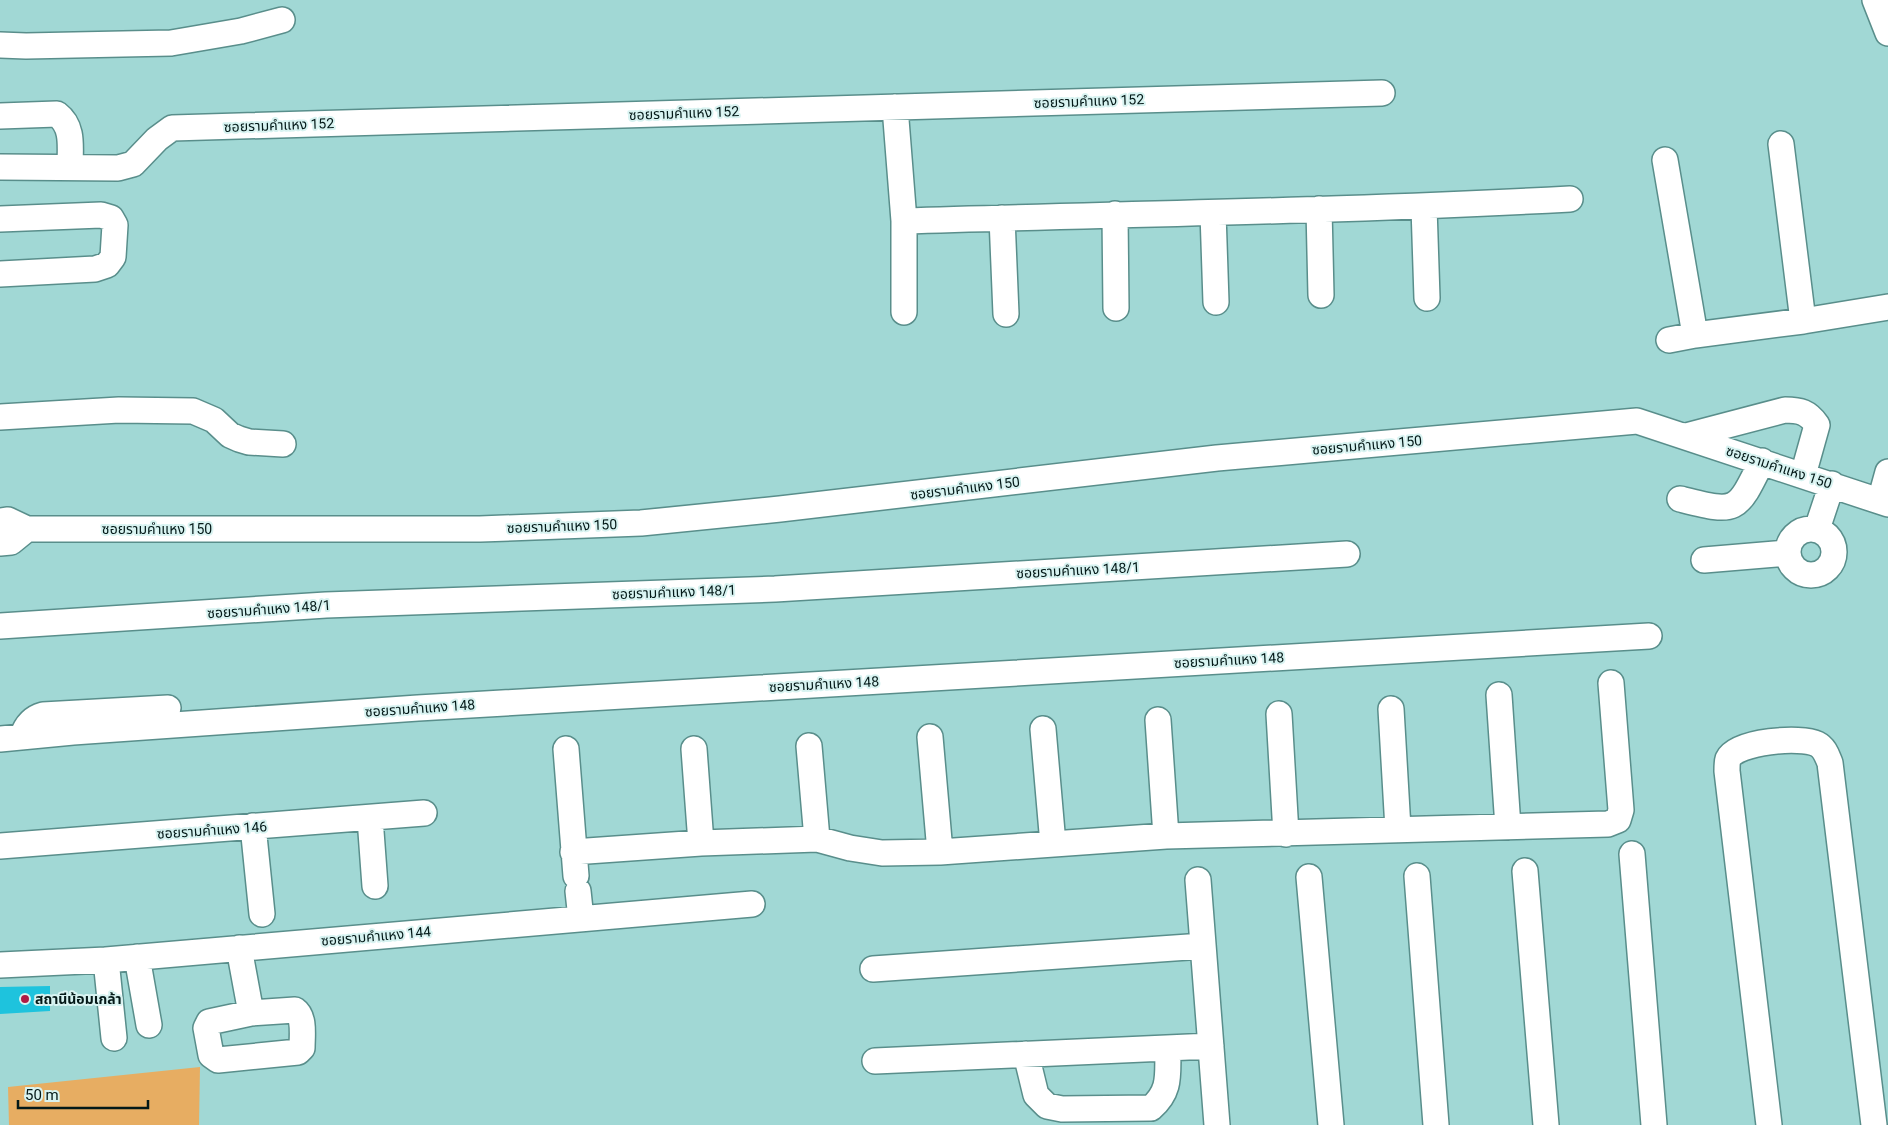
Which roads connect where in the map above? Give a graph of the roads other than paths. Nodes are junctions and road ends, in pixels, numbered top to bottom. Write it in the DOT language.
graph roads {
  1 [pos="1875,0"];
  2 [pos="282,20"];
  3 [pos="1888,33"];
  4 [pos="0,45"];
  5 [pos="1382,93"];
  6 [pos="894,107"];
  7 [pos="0,116"];
  8 [pos="1782,144"];
  9 [pos="1665,160"];
  10 [pos="70,167"];
  11 [pos="0,168"];
  12 [pos="1570,199"];
  13 [pos="1424,207"];
  14 [pos="1319,209"];
  15 [pos="1213,213"];
  16 [pos="1115,214"];
  17 [pos="1002,218"];
  18 [pos="0,219"];
  19 [pos="904,221"];
  20 [pos="0,274"];
  21 [pos="1321,295"];
  22 [pos="1427,298"];
  23 [pos="1216,302"];
  24 [pos="1888,307"];
  25 [pos="1116,308"];
  26 [pos="904,312"];
  27 [pos="1006,314"];
  28 [pos="1803,321"];
  29 [pos="1695,335"];
  30 [pos="1669,340"];
  31 [pos="0,417"];
  32 [pos="1686,436"];
  33 [pos="283,444"];
  34 [pos="1762,462"];
  35 [pos="1888,472"];
  36 [pos="1804,476"];
  37 [pos="1832,484"];
  38 [pos="1680,499"];
  39 [pos="1884,503"];
  40 [pos="0,521"];
  41 [pos="27,528"];
  42 [pos="1816,529"];
  43 [pos="0,544"];
  44 [pos="1788,552"];
  45 [pos="1347,554"];
  46 [pos="1704,560"];
  47 [pos="0,626"];
  48 [pos="1649,636"];
  49 [pos="1611,683"];
  50 [pos="408,693"];
  51 [pos="1499,695"];
  52 [pos="1391,709"];
  53 [pos="1279,714"];
  54 [pos="1158,720"];
  55 [pos="1043,729"];
  56 [pos="930,737"];
  57 [pos="11,738"];
  58 [pos="809,746"];
  59 [pos="566,749"];
  60 [pos="694,749"];
  61 [pos="424,813"];
  62 [pos="370,818"];
  63 [pos="254,826"];
  64 [pos="1508,827"];
  65 [pos="1398,829"];
  66 [pos="1286,834"];
  67 [pos="1166,836"];
  68 [pos="817,839"];
  69 [pos="701,843"];
  70 [pos="1053,844"];
  71 [pos="0,846"];
  72 [pos="573,852"];
  73 [pos="940,852"];
  74 [pos="1632,854"];
  75 [pos="1526,871"];
  76 [pos="1417,876"];
  77 [pos="1309,877"];
  78 [pos="1198,880"];
  79 [pos="375,886"];
  80 [pos="752,904"];
  81 [pos="262,914"];
  82 [pos="580,919"];
  83 [pos="1203,946"];
  84 [pos="239,948"];
  85 [pos="137,957"];
  86 [pos="106,960"];
  87 [pos="0,965"];
  88 [pos="873,969"];
  89 [pos="250,1013"];
  90 [pos="149,1025"];
  91 [pos="114,1038"];
  92 [pos="1211,1046"];
  93 [pos="1168,1048"];
  94 [pos="1026,1054"];
  95 [pos="875,1062"];
  96 [pos="1217,1125"];
  97 [pos="1331,1125"];
  98 [pos="1436,1125"];
  99 [pos="1546,1125"];
  100 [pos="1654,1125"];
  101 [pos="1769,1125"];
  102 [pos="1874,1125"];
  1 -- 3 [label="street"];
  2 -- 4 [label="street"];
  5 -- 6 [label="street, ซอยรามคำแหง 152"];
  6 -- 10 [label="street, ซอยรามคำแหง 152"];
  6 -- 19 [label="street"];
  7 -- 10 [label="street"];
  8 -- 28 [label="street"];
  9 -- 29 [label="street"];
  10 -- 11 [label="street, ซอยรามคำแหง 152"];
  12 -- 13 [label="street"];
  13 -- 14 [label="street"];
  13 -- 22 [label="street"];
  14 -- 15 [label="street"];
  14 -- 21 [label="street"];
  15 -- 16 [label="street"];
  15 -- 23 [label="street"];
  16 -- 17 [label="street"];
  16 -- 25 [label="street"];
  17 -- 19 [label="street"];
  17 -- 27 [label="street"];
  18 -- 20 [label="street"];
  19 -- 26 [label="street"];
  24 -- 28 [label="street"];
  28 -- 29 [label="street"];
  29 -- 30 [label="street"];
  31 -- 33 [label="street"];
  32 -- 34 [label="street, ซอยรามคำแหง 150"];
  32 -- 36 [label="street"];
  32 -- 41 [label="street, ซอยรามคำแหง 150"];
  34 -- 36 [label="street, ซอยรามคำแหง 150"];
  34 -- 38 [label="street"];
  35 -- 39 [label="street"];
  36 -- 37 [label="street, ซอยรามคำแหง 150"];
  37 -- 39 [label="street, ซอยรามคำแหง 150"];
  37 -- 42 [label="street"];
  40 -- 41 [label="street, ซอยรามคำแหง 150"];
  41 -- 43 [label="street"];
  42 -- 44 [label="street"];
  42 -- 44 [label="street"];
  44 -- 46 [label="street"];
  45 -- 47 [label="street, ซอยรามคำแหง 148/1"];
  48 -- 57 [label="street, ซอยรามคำแหง 148"];
  49 -- 64 [label="street"];
  50 -- 57 [label="street"];
  51 -- 64 [label="street"];
  52 -- 65 [label="street"];
  53 -- 66 [label="street"];
  54 -- 67 [label="street"];
  55 -- 70 [label="street"];
  56 -- 73 [label="street"];
  58 -- 68 [label="street"];
  59 -- 72 [label="street"];
  60 -- 69 [label="street"];
  61 -- 62 [label="street, ซอยรามคำแหง 146"];
  62 -- 63 [label="street, ซอยรามคำแหง 146"];
  62 -- 79 [label="street"];
  63 -- 71 [label="street, ซอยรามคำแหง 146"];
  63 -- 81 [label="street"];
  64 -- 65 [label="street"];
  65 -- 66 [label="street"];
  66 -- 67 [label="street"];
  67 -- 70 [label="street"];
  68 -- 69 [label="street"];
  68 -- 73 [label="street"];
  69 -- 72 [label="street"];
  70 -- 73 [label="street"];
  72 -- 82 [label="street"];
  74 -- 100 [label="street"];
  75 -- 99 [label="street"];
  76 -- 98 [label="street"];
  77 -- 97 [label="street"];
  78 -- 83 [label="street"];
  80 -- 82 [label="street, ซอยรามคำแหง 144"];
  82 -- 84 [label="street, ซอยรามคำแหง 144"];
  83 -- 88 [label="street"];
  83 -- 92 [label="street"];
  84 -- 85 [label="street, ซอยรามคำแหง 144"];
  84 -- 89 [label="street"];
  85 -- 86 [label="street, ซอยรามคำแหง 144"];
  85 -- 90 [label="street"];
  86 -- 87 [label="street, ซอยรามคำแหง 144"];
  86 -- 91 [label="street"];
  92 -- 93 [label="street"];
  92 -- 96 [label="street"];
  93 -- 94 [label="street"];
  93 -- 94 [label="street"];
  94 -- 95 [label="street"];
  101 -- 102 [label="street"];
}
